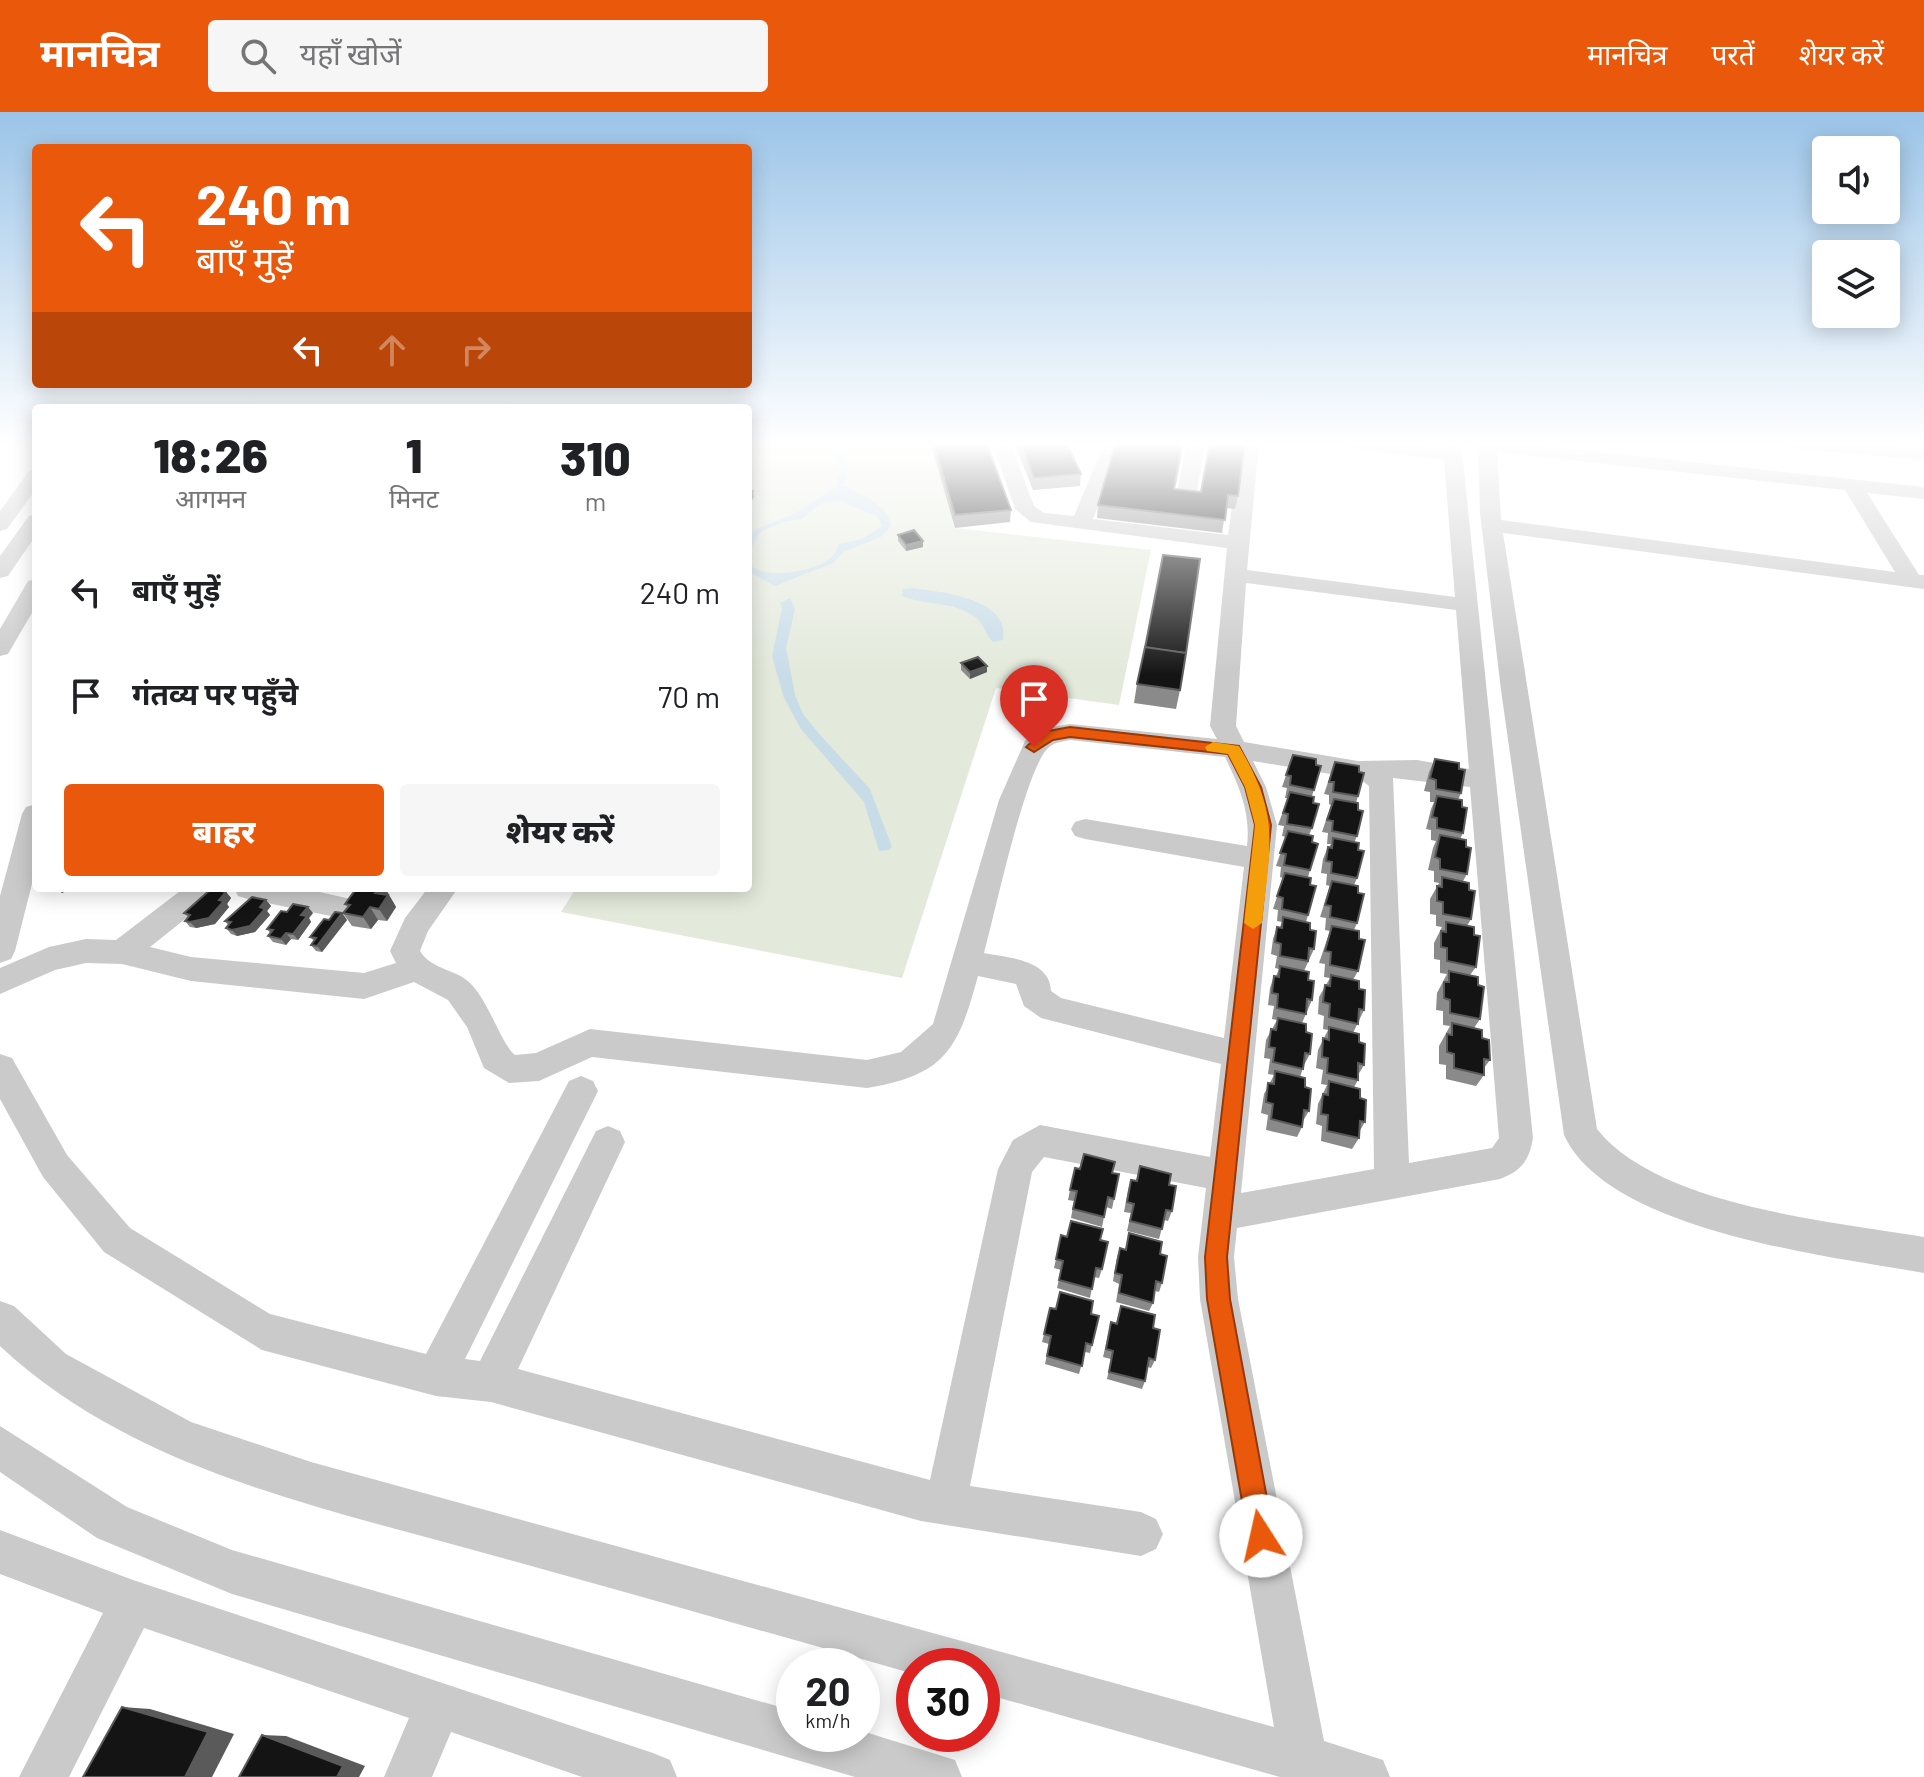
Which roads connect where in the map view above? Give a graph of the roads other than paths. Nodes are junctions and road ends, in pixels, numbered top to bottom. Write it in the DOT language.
graph roads {
  1 [pos="1050,520"];
  2 [pos="1083,520"];
  3 [pos="1241,520"];
  4 [pos="1459,520"];
  5 [pos="1492,520"];
  6 [pos="1876,520"];
  7 [pos="1081,524"];
  8 [pos="1492,525"];
  9 [pos="32,526"];
  10 [pos="1236,558"];
  11 [pos="0,571"];
  12 [pos="1918,581"];
  13 [pos="32,593"];
  14 [pos="1467,596"];
  15 [pos="0,649"];
  16 [pos="1233,749"];
  17 [pos="1360,769"];
  18 [pos="1484,782"];
  19 [pos="32,829"];
  20 [pos="1085,829"];
  21 [pos="1260,859"];
  22 [pos="199,892"];
  23 [pos="267,892"];
  24 [pos="441,892"];
  25 [pos="345,908"];
  26 [pos="0,951"];
  27 [pos="122,952"];
  28 [pos="967,962"];
  29 [pos="414,968"];
  30 [pos="0,982"];
  31 [pos="1238,1055"];
  32 [pos="0,1068"];
  33 [pos="581,1091"];
  34 [pos="608,1142"];
  35 [pos="1225,1176"];
  36 [pos="1392,1183"];
  37 [pos="1220,1214"];
  38 [pos="1924,1255"];
  39 [pos="0,1320"];
  40 [pos="436,1376"];
  41 [pos="491,1382"];
  42 [pos="0,1447"];
  43 [pos="946,1502"];
  44 [pos="1141,1534"];
  45 [pos="0,1552"];
  46 [pos="133,1602"];
  47 [pos="903,1648"];
  48 [pos="1000,1675"];
  49 [pos="438,1706"];
  50 [pos="1303,1759"];
  51 [pos="43,1777"];
  52 [pos="408,1777"];
  53 [pos="653,1777"];
  54 [pos="938,1777"];
  55 [pos="1366,1777"];
  1 -- 7 [label="street"];
  2 -- 7 [label="street"];
  3 -- 10 [label="street"];
  4 -- 14 [label="street"];
  5 -- 8 [label="street"];
  6 -- 12 [label="street"];
  7 -- 10 [label="street"];
  8 -- 12 [label="street"];
  8 -- 38 [label="street"];
  9 -- 11 [label="street"];
  10 -- 14 [label="street"];
  10 -- 16 [label="street"];
  13 -- 15 [label="street"];
  14 -- 18 [label="street"];
  16 -- 17 [label="street"];
  16 -- 21 [label="street"];
  16 -- 28 [label="street"];
  17 -- 18 [label="street"];
  17 -- 36 [label="street"];
  18 -- 36 [label="street"];
  19 -- 26 [label="street"];
  20 -- 21 [label="street"];
  21 -- 31 [label="street"];
  22 -- 27 [label="street"];
  23 -- 25 [label="street"];
  24 -- 29 [label="street"];
  27 -- 29 [label="street"];
  27 -- 30 [label="street"];
  28 -- 29 [label="street"];
  28 -- 31 [label="street"];
  31 -- 35 [label="street"];
  32 -- 40 [label="street"];
  33 -- 40 [label="street"];
  34 -- 41 [label="street"];
  35 -- 37 [label="street"];
  35 -- 43 [label="street"];
  36 -- 37 [label="street"];
  37 -- 50 [label="street"];
  39 -- 47 [label="street"];
  40 -- 41 [label="street"];
  41 -- 43 [label="street"];
  42 -- 54 [label="street"];
  43 -- 44 [label="street"];
  45 -- 46 [label="street"];
  46 -- 49 [label="street"];
  46 -- 51 [label="street"];
  48 -- 50 [label="street"];
  49 -- 52 [label="street"];
  49 -- 53 [label="street"];
  50 -- 55 [label="street"];
}
